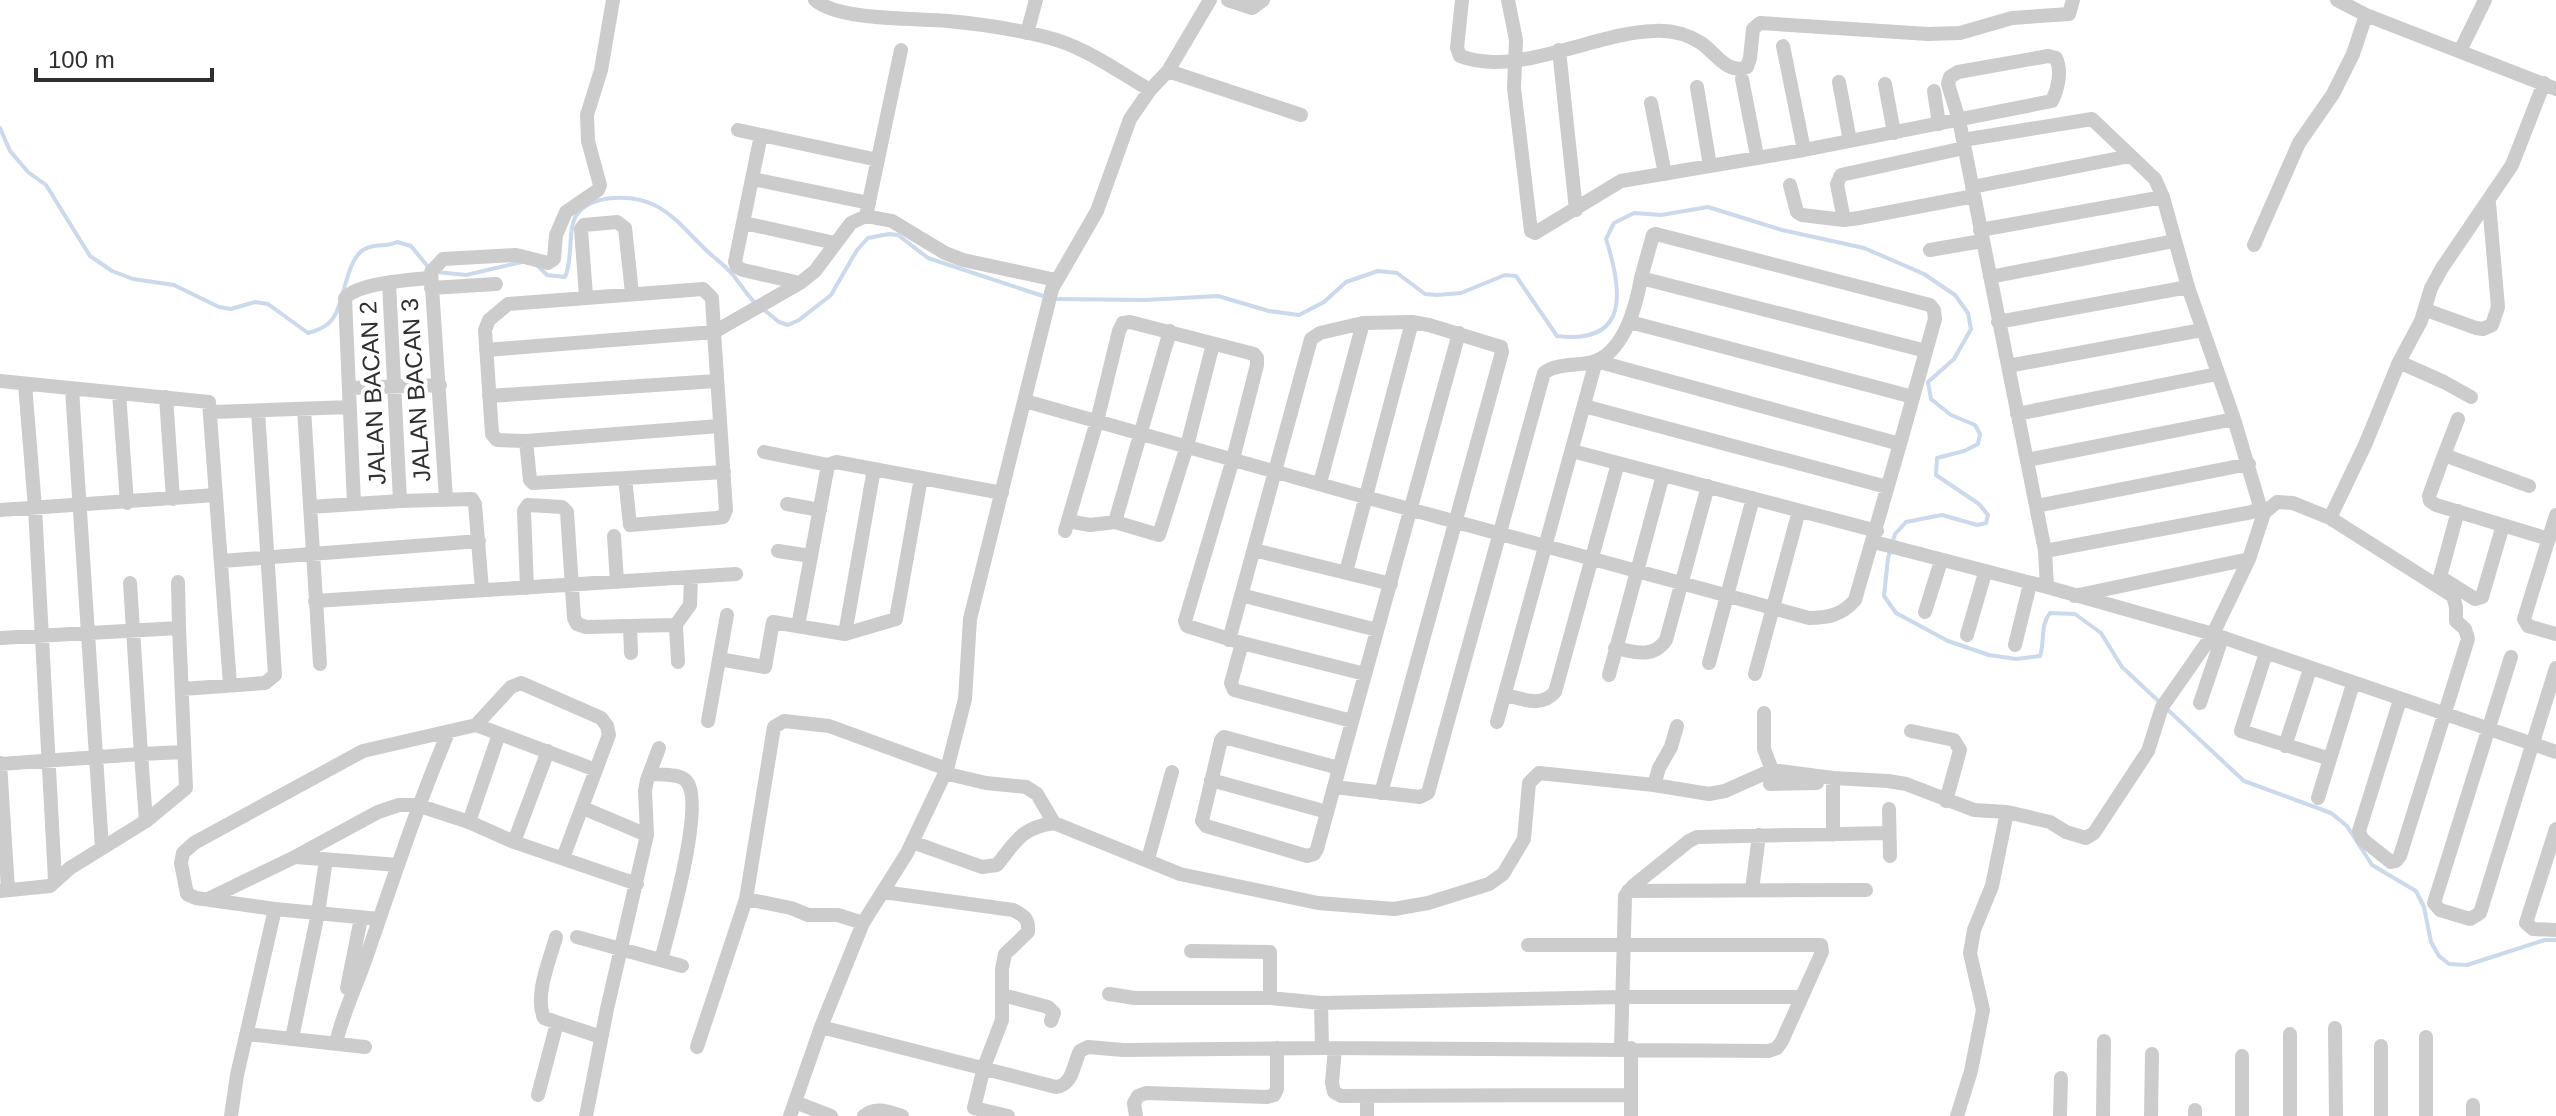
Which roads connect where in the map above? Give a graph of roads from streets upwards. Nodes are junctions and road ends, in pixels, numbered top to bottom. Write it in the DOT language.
graph roads {
  1 [pos="613,0"];
  2 [pos="815,0"];
  3 [pos="1036,0"];
  4 [pos="1210,0"];
  5 [pos="1228,0"];
  6 [pos="1263,0"];
  7 [pos="1462,0"];
  8 [pos="1508,0"];
  9 [pos="2073,0"];
  10 [pos="2337,0"];
  11 [pos="2485,0"];
  12 [pos="2366,15"];
  13 [pos="1027,33"];
  14 [pos="1783,46"];
  15 [pos="901,50"];
  16 [pos="1559,50"];
  17 [pos="2460,51"];
  18 [pos="1515,60"];
  19 [pos="1168,71"];
  20 [pos="1742,79"];
  21 [pos="1839,82"];
  22 [pos="1885,84"];
  23 [pos="2550,86"];
  24 [pos="1697,87"];
  25 [pos="1150,90"];
  26 [pos="1934,91"];
  27 [pos="1651,103"];
  28 [pos="1301,115"];
  29 [pos="1959,120"];
  30 [pos="1939,124"];
  31 [pos="738,130"];
  32 [pos="1894,133"];
  33 [pos="761,135"];
  34 [pos="1850,141"];
  35 [pos="1964,144"];
  36 [pos="1804,150"];
  37 [pos="1757,156"];
  38 [pos="2130,156"];
  39 [pos="878,160"];
  40 [pos="1710,166"];
  41 [pos="1665,174"];
  42 [pos="753,179"];
  43 [pos="1790,185"];
  44 [pos="1973,192"];
  45 [pos="2163,197"];
  46 [pos="2489,203"];
  47 [pos="868,210"];
  48 [pos="1576,210"];
  49 [pos="1844,220"];
  50 [pos="744,223"];
  51 [pos="1981,236"];
  52 [pos="2174,241"];
  53 [pos="835,243"];
  54 [pos="2254,245"];
  55 [pos="1930,250"];
  56 [pos="432,276"];
  57 [pos="1990,277"];
  58 [pos="1641,278"];
  59 [pos="389,283"];
  60 [pos="800,283"];
  61 [pos="496,284"];
  62 [pos="1054,284"];
  63 [pos="2188,287"];
  64 [pos="632,293"];
  65 [pos="586,296"];
  66 [pos="2426,310"];
  67 [pos="1412,322"];
  68 [pos="1630,322"];
  69 [pos="1998,322"];
  70 [pos="1363,323"];
  71 [pos="2202,330"];
  72 [pos="1170,331"];
  73 [pos="714,332"];
  74 [pos="1459,333"];
  75 [pos="1213,344"];
  76 [pos="486,350"];
  77 [pos="1926,351"];
  78 [pos="1596,361"];
  79 [pos="2399,362"];
  80 [pos="2008,366"];
  81 [pos="2217,374"];
  82 [pos="0,381"];
  83 [pos="716,381"];
  84 [pos="25,384"];
  85 [pos="440,385"];
  86 [pos="396,386"];
  87 [pos="350,388"];
  88 [pos="72,389"];
  89 [pos="119,393"];
  90 [pos="489,396"];
  91 [pos="166,397"];
  92 [pos="1913,397"];
  93 [pos="2471,397"];
  94 [pos="1025,401"];
  95 [pos="1584,406"];
  96 [pos="350,407"];
  97 [pos="304,409"];
  98 [pos="258,411"];
  99 [pos="212,412"];
  100 [pos="2017,414"];
  101 [pos="2234,419"];
  102 [pos="2458,419"];
  103 [pos="1097,421"];
  104 [pos="719,426"];
  105 [pos="1141,434"];
  106 [pos="526,441"];
  107 [pos="1900,444"];
  108 [pos="1187,446"];
  109 [pos="1572,451"];
  110 [pos="764,452"];
  111 [pos="2444,455"];
  112 [pos="1233,459"];
  113 [pos="2027,460"];
  114 [pos="1618,463"];
  115 [pos="2249,464"];
  116 [pos="828,465"];
  117 [pos="874,469"];
  118 [pos="1276,471"];
  119 [pos="724,472"];
  120 [pos="1663,475"];
  121 [pos="625,478"];
  122 [pos="921,478"];
  123 [pos="533,483"];
  124 [pos="1320,483"];
  125 [pos="1708,486"];
  126 [pos="2529,486"];
  127 [pos="1887,487"];
  128 [pos="1002,493"];
  129 [pos="216,495"];
  130 [pos="1365,497"];
  131 [pos="1753,498"];
  132 [pos="173,499"];
  133 [pos="446,499"];
  134 [pos="400,501"];
  135 [pos="127,503"];
  136 [pos="354,504"];
  137 [pos="787,504"];
  138 [pos="528,505"];
  139 [pos="78,506"];
  140 [pos="2036,506"];
  141 [pos="310,507"];
  142 [pos="35,508"];
  143 [pos="1412,508"];
  144 [pos="0,510"];
  145 [pos="820,510"];
  146 [pos="1799,511"];
  147 [pos="2261,511"];
  148 [pos="2458,511"];
  149 [pos="2556,515"];
  150 [pos="2330,518"];
  151 [pos="1455,520"];
  152 [pos="1115,522"];
  153 [pos="2503,525"];
  154 [pos="1502,534"];
  155 [pos="614,536"];
  156 [pos="1878,539"];
  157 [pos="2549,539"];
  158 [pos="479,541"];
  159 [pos="1547,548"];
  160 [pos="1254,550"];
  161 [pos="778,551"];
  162 [pos="2045,551"];
  163 [pos="312,552"];
  164 [pos="268,556"];
  165 [pos="811,556"];
  166 [pos="1591,558"];
  167 [pos="2249,559"];
  168 [pos="222,561"];
  169 [pos="1941,561"];
  170 [pos="1346,572"];
  171 [pos="1636,572"];
  172 [pos="1985,573"];
  173 [pos="736,574"];
  174 [pos="691,578"];
  175 [pos="178,582"];
  176 [pos="617,582"];
  177 [pos="130,583"];
  178 [pos="1682,583"];
  179 [pos="1391,584"];
  180 [pos="2030,584"];
  181 [pos="573,585"];
  182 [pos="2047,587"];
  183 [pos="527,588"];
  184 [pos="482,590"];
  185 [pos="1241,595"];
  186 [pos="1727,596"];
  187 [pos="2073,596"];
  188 [pos="315,601"];
  189 [pos="1772,608"];
  190 [pos="1925,612"];
  191 [pos="727,615"];
  192 [pos="630,626"];
  193 [pos="675,626"];
  194 [pos="798,626"];
  195 [pos="179,628"];
  196 [pos="132,630"];
  197 [pos="1377,630"];
  198 [pos="87,632"];
  199 [pos="845,634"];
  200 [pos="2556,634"];
  201 [pos="1967,635"];
  202 [pos="41,636"];
  203 [pos="2217,636"];
  204 [pos="0,638"];
  205 [pos="1235,641"];
  206 [pos="2015,645"];
  207 [pos="1615,648"];
  208 [pos="631,653"];
  209 [pos="2266,653"];
  210 [pos="2511,657"];
  211 [pos="719,659"];
  212 [pos="678,662"];
  213 [pos="1709,663"];
  214 [pos="320,664"];
  215 [pos="2556,668"];
  216 [pos="2310,669"];
  217 [pos="1365,674"];
  218 [pos="1755,674"];
  219 [pos="1609,675"];
  220 [pos="2353,684"];
  221 [pos="230,685"];
  222 [pos="182,689"];
  223 [pos="1506,695"];
  224 [pos="2400,700"];
  225 [pos="2200,703"];
  226 [pos="1764,713"];
  227 [pos="2446,716"];
  228 [pos="708,721"];
  229 [pos="1352,721"];
  230 [pos="1497,722"];
  231 [pos="476,725"];
  232 [pos="1677,726"];
  233 [pos="2489,730"];
  234 [pos="1911,731"];
  235 [pos="448,733"];
  236 [pos="499,734"];
  237 [pos="2532,744"];
  238 [pos="2285,746"];
  239 [pos="659,748"];
  240 [pos="548,751"];
  241 [pos="183,752"];
  242 [pos="2556,752"];
  243 [pos="141,754"];
  244 [pos="95,757"];
  245 [pos="2330,759"];
  246 [pos="48,761"];
  247 [pos="0,764"];
  248 [pos="1339,768"];
  249 [pos="596,770"];
  250 [pos="946,771"];
  251 [pos="1172,772"];
  252 [pos="651,774"];
  253 [pos="1771,777"];
  254 [pos="1211,780"];
  255 [pos="1833,781"];
  256 [pos="1654,785"];
  257 [pos="1334,787"];
  258 [pos="1381,793"];
  259 [pos="2318,798"];
  260 [pos="1946,801"];
  261 [pos="417,805"];
  262 [pos="583,808"];
  263 [pos="1889,809"];
  264 [pos="1327,812"];
  265 [pos="2007,812"];
  266 [pos="146,821"];
  267 [pos="469,822"];
  268 [pos="1054,823"];
  269 [pos="2556,829"];
  270 [pos="1889,833"];
  271 [pos="647,835"];
  272 [pos="1759,835"];
  273 [pos="1833,835"];
  274 [pos="514,842"];
  275 [pos="912,842"];
  276 [pos="102,848"];
  277 [pos="1890,856"];
  278 [pos="295,857"];
  279 [pos="563,858"];
  280 [pos="1148,859"];
  281 [pos="326,860"];
  282 [pos="398,865"];
  283 [pos="55,880"];
  284 [pos="637,884"];
  285 [pos="1752,890"];
  286 [pos="1866,890"];
  287 [pos="4,891"];
  288 [pos="1628,891"];
  289 [pos="883,892"];
  290 [pos="208,899"];
  291 [pos="746,899"];
  292 [pos="275,909"];
  293 [pos="318,913"];
  294 [pos="361,918"];
  295 [pos="379,919"];
  296 [pos="863,923"];
  297 [pos="2556,930"];
  298 [pos="556,937"];
  299 [pos="577,937"];
  300 [pos="1622,944"];
  301 [pos="1528,945"];
  302 [pos="620,950"];
  303 [pos="1191,951"];
  304 [pos="661,960"];
  305 [pos="682,966"];
  306 [pos="1109,994"];
  307 [pos="1003,995"];
  308 [pos="1620,997"];
  309 [pos="1801,997"];
  310 [pos="1270,998"];
  311 [pos="1321,1003"];
  312 [pos="344,1013"];
  313 [pos="1051,1021"];
  314 [pos="557,1023"];
  315 [pos="821,1027"];
  316 [pos="2335,1028"];
  317 [pos="247,1034"];
  318 [pos="2290,1034"];
  319 [pos="601,1037"];
  320 [pos="2426,1037"];
  321 [pos="292,1038"];
  322 [pos="2104,1041"];
  323 [pos="336,1043"];
  324 [pos="2381,1046"];
  325 [pos="365,1047"];
  326 [pos="697,1047"];
  327 [pos="1277,1048"];
  328 [pos="1328,1048"];
  329 [pos="1626,1048"];
  330 [pos="2152,1054"];
  331 [pos="2242,1056"];
  332 [pos="984,1067"];
  333 [pos="2061,1078"];
  334 [pos="538,1095"];
  335 [pos="1631,1095"];
  336 [pos="1367,1097"];
  337 [pos="792,1109"];
  338 [pos="973,1112"];
  339 [pos="880,1113"];
  340 [pos="231,1116"];
  341 [pos="586,1116"];
  342 [pos="831,1116"];
  343 [pos="864,1116"];
  344 [pos="902,1116"];
  345 [pos="1008,1116"];
  346 [pos="1136,1116"];
  347 [pos="1367,1116"];
  348 [pos="1631,1116"];
  349 [pos="1957,1116"];
  350 [pos="2060,1116"];
  351 [pos="2103,1116"];
  352 [pos="2151,1116"];
  353 [pos="2242,1116"];
  354 [pos="2290,1116"];
  355 [pos="2336,1116"];
  356 [pos="2381,1116"];
  357 [pos="2426,1116"];
  1 -- 56 [label="street"];
  2 -- 13 [label="street"];
  3 -- 13 [label="street"];
  4 -- 19 [label="street"];
  5 -- 6 [label="street"];
  7 -- 18 [label="street"];
  8 -- 18 [label="street"];
  9 -- 16 [label="street"];
  10 -- 12 [label="street"];
  11 -- 17 [label="street"];
  12 -- 17 [label="street"];
  12 -- 54 [label="street"];
  13 -- 25 [label="street"];
  14 -- 36 [label="street"];
  15 -- 39 [label="street"];
  16 -- 18 [label="street"];
  16 -- 48 [label="street"];
  17 -- 23 [label="street"];
  18 -- 48 [label="street"];
  19 -- 25 [label="street"];
  19 -- 28 [label="street"];
  20 -- 37 [label="street"];
  21 -- 34 [label="street"];
  22 -- 32 [label="street"];
  23 -- 46 [label="street"];
  24 -- 40 [label="street"];
  25 -- 62 [label="street"];
  26 -- 30 [label="street"];
  27 -- 41 [label="street"];
  29 -- 29 [label="street"];
  29 -- 30 [label="street"];
  29 -- 35 [label="street"];
  30 -- 32 [label="street"];
  31 -- 33 [label="street"];
  32 -- 34 [label="street"];
  33 -- 39 [label="street"];
  33 -- 42 [label="street"];
  34 -- 36 [label="street"];
  35 -- 38 [label="street"];
  35 -- 44 [label="street"];
  35 -- 49 [label="street"];
  36 -- 37 [label="street"];
  37 -- 40 [label="street"];
  38 -- 44 [label="street"];
  38 -- 45 [label="street"];
  39 -- 47 [label="street"];
  40 -- 41 [label="street"];
  41 -- 48 [label="street"];
  42 -- 47 [label="street"];
  42 -- 50 [label="street"];
  43 -- 49 [label="street"];
  44 -- 49 [label="street"];
  44 -- 51 [label="street"];
  45 -- 51 [label="street"];
  45 -- 52 [label="street"];
  46 -- 66 [label="street"];
  46 -- 66 [label="street"];
  47 -- 53 [label="street"];
  47 -- 62 [label="street"];
  50 -- 53 [label="street"];
  50 -- 60 [label="street"];
  51 -- 55 [label="street"];
  51 -- 57 [label="street"];
  52 -- 57 [label="street"];
  52 -- 63 [label="street"];
  53 -- 60 [label="street"];
  56 -- 59 [label="street"];
  56 -- 61 [label="street"];
  56 -- 85 [label="street, JALAN BACAN 3"];
  57 -- 69 [label="street"];
  58 -- 68 [label="street"];
  58 -- 77 [label="street"];
  58 -- 77 [label="street"];
  59 -- 86 [label="street, JALAN BACAN 2"];
  59 -- 87 [label="street"];
  60 -- 73 [label="street"];
  62 -- 94 [label="street"];
  63 -- 69 [label="street"];
  63 -- 71 [label="street"];
  64 -- 65 [label="street"];
  64 -- 65 [label="street"];
  64 -- 73 [label="street"];
  65 -- 76 [label="street"];
  66 -- 79 [label="street"];
  67 -- 70 [label="street"];
  67 -- 74 [label="street"];
  67 -- 130 [label="street"];
  68 -- 78 [label="street"];
  68 -- 92 [label="street"];
  69 -- 80 [label="street"];
  70 -- 118 [label="street"];
  70 -- 124 [label="street"];
  71 -- 80 [label="street"];
  71 -- 81 [label="street"];
  72 -- 75 [label="street"];
  72 -- 103 [label="street"];
  72 -- 105 [label="street"];
  73 -- 76 [label="street"];
  73 -- 83 [label="street"];
  74 -- 143 [label="street"];
  74 -- 151 [label="street"];
  75 -- 108 [label="street"];
  75 -- 112 [label="street"];
  76 -- 90 [label="street"];
  77 -- 92 [label="street"];
  78 -- 95 [label="street"];
  78 -- 107 [label="street"];
  78 -- 154 [label="street"];
  79 -- 93 [label="street"];
  79 -- 150 [label="street"];
  80 -- 100 [label="street"];
  81 -- 100 [label="street"];
  81 -- 101 [label="street"];
  82 -- 84 [label="street"];
  83 -- 90 [label="street"];
  83 -- 104 [label="street"];
  84 -- 88 [label="street"];
  84 -- 142 [label="street"];
  85 -- 86 [label="street"];
  85 -- 133 [label="street, JALAN BACAN 3"];
  86 -- 87 [label="street"];
  86 -- 134 [label="street, JALAN BACAN 2"];
  87 -- 96 [label="street"];
  88 -- 89 [label="street"];
  88 -- 139 [label="street"];
  89 -- 91 [label="street"];
  89 -- 135 [label="street"];
  90 -- 106 [label="street"];
  91 -- 99 [label="street"];
  91 -- 132 [label="street"];
  92 -- 107 [label="street"];
  94 -- 103 [label="street"];
  94 -- 128 [label="street"];
  95 -- 109 [label="street"];
  95 -- 127 [label="street"];
  96 -- 97 [label="street"];
  96 -- 136 [label="street"];
  97 -- 98 [label="street"];
  97 -- 141 [label="street"];
  98 -- 99 [label="street"];
  98 -- 164 [label="street"];
  99 -- 129 [label="street"];
  100 -- 113 [label="street"];
  101 -- 113 [label="street"];
  101 -- 115 [label="street"];
  102 -- 111 [label="street"];
  103 -- 105 [label="street"];
  103 -- 152 [label="street"];
  104 -- 106 [label="street"];
  104 -- 119 [label="street"];
  105 -- 108 [label="street"];
  105 -- 152 [label="street"];
  106 -- 123 [label="street"];
  107 -- 127 [label="street"];
  108 -- 112 [label="street"];
  108 -- 152 [label="street"];
  109 -- 114 [label="street"];
  109 -- 159 [label="street"];
  110 -- 116 [label="street"];
  111 -- 126 [label="street"];
  111 -- 148 [label="street"];
  112 -- 118 [label="street"];
  112 -- 205 [label="street"];
  113 -- 140 [label="street"];
  114 -- 120 [label="street"];
  114 -- 166 [label="street"];
  115 -- 140 [label="street"];
  115 -- 147 [label="street"];
  116 -- 117 [label="street"];
  116 -- 145 [label="street"];
  117 -- 122 [label="street"];
  117 -- 199 [label="street"];
  118 -- 124 [label="street"];
  118 -- 160 [label="street"];
  119 -- 121 [label="street"];
  119 -- 121 [label="street"];
  120 -- 125 [label="street"];
  120 -- 171 [label="street"];
  121 -- 123 [label="street"];
  122 -- 128 [label="street"];
  122 -- 199 [label="street"];
  123 -- 138 [label="street"];
  124 -- 130 [label="street"];
  125 -- 131 [label="street"];
  125 -- 178 [label="street"];
  127 -- 156 [label="street"];
  128 -- 250 [label="street"];
  129 -- 132 [label="street"];
  129 -- 168 [label="street"];
  130 -- 143 [label="street"];
  130 -- 170 [label="street"];
  131 -- 146 [label="street"];
  131 -- 186 [label="street"];
  132 -- 135 [label="street"];
  133 -- 134 [label="street"];
  133 -- 158 [label="street"];
  134 -- 136 [label="street"];
  135 -- 139 [label="street"];
  136 -- 141 [label="street"];
  137 -- 145 [label="street"];
  138 -- 181 [label="street"];
  138 -- 183 [label="street"];
  139 -- 142 [label="street"];
  139 -- 198 [label="street"];
  140 -- 162 [label="street"];
  141 -- 163 [label="street"];
  142 -- 144 [label="street"];
  142 -- 202 [label="street"];
  143 -- 151 [label="street"];
  143 -- 179 [label="street"];
  145 -- 165 [label="street"];
  146 -- 156 [label="street"];
  146 -- 189 [label="street"];
  147 -- 150 [label="street"];
  147 -- 162 [label="street"];
  147 -- 167 [label="street"];
  148 -- 153 [label="street"];
  148 -- 153 [label="street"];
  149 -- 157 [label="street"];
  150 -- 227 [label="street"];
  151 -- 154 [label="street"];
  151 -- 258 [label="street"];
  153 -- 157 [label="street"];
  154 -- 159 [label="street"];
  154 -- 258 [label="street"];
  155 -- 176 [label="street"];
  156 -- 169 [label="street"];
  156 -- 189 [label="street"];
  157 -- 200 [label="street"];
  158 -- 163 [label="street"];
  158 -- 184 [label="street"];
  159 -- 166 [label="street"];
  159 -- 223 [label="street"];
  160 -- 170 [label="street"];
  160 -- 185 [label="street"];
  161 -- 165 [label="street"];
  162 -- 182 [label="street"];
  163 -- 164 [label="street"];
  163 -- 188 [label="street"];
  164 -- 168 [label="street"];
  164 -- 221 [label="street"];
  165 -- 194 [label="street"];
  166 -- 171 [label="street"];
  166 -- 223 [label="street"];
  167 -- 187 [label="street"];
  167 -- 203 [label="street"];
  168 -- 221 [label="street"];
  169 -- 172 [label="street"];
  169 -- 190 [label="street"];
  170 -- 179 [label="street"];
  171 -- 178 [label="street"];
  171 -- 207 [label="street"];
  172 -- 180 [label="street"];
  172 -- 201 [label="street"];
  173 -- 174 [label="street"];
  174 -- 176 [label="street"];
  174 -- 193 [label="street"];
  175 -- 195 [label="street"];
  176 -- 181 [label="street"];
  177 -- 196 [label="street"];
  178 -- 186 [label="street"];
  178 -- 207 [label="street"];
  179 -- 197 [label="street"];
  180 -- 182 [label="street"];
  180 -- 206 [label="street"];
  181 -- 183 [label="street"];
  181 -- 192 [label="street"];
  182 -- 187 [label="street"];
  183 -- 184 [label="street"];
  184 -- 188 [label="street"];
  185 -- 197 [label="street"];
  185 -- 205 [label="street"];
  186 -- 189 [label="street"];
  186 -- 213 [label="street"];
  187 -- 203 [label="street"];
  188 -- 214 [label="street"];
  189 -- 218 [label="street"];
  191 -- 211 [label="street"];
  192 -- 193 [label="street"];
  192 -- 208 [label="street"];
  193 -- 212 [label="street"];
  194 -- 199 [label="street"];
  194 -- 211 [label="street"];
  195 -- 196 [label="street"];
  195 -- 222 [label="street"];
  196 -- 198 [label="street"];
  196 -- 243 [label="street"];
  197 -- 217 [label="street"];
  198 -- 202 [label="street"];
  198 -- 244 [label="street"];
  202 -- 204 [label="street"];
  202 -- 246 [label="street"];
  203 -- 209 [label="street"];
  203 -- 225 [label="street"];
  203 -- 265 [label="street"];
  205 -- 217 [label="street"];
  205 -- 229 [label="street"];
  207 -- 219 [label="street"];
  209 -- 216 [label="street"];
  209 -- 238 [label="street"];
  210 -- 233 [label="street"];
  211 -- 228 [label="street"];
  215 -- 237 [label="street"];
  216 -- 220 [label="street"];
  216 -- 238 [label="street"];
  217 -- 229 [label="street"];
  220 -- 224 [label="street"];
  220 -- 245 [label="street"];
  221 -- 222 [label="street"];
  222 -- 241 [label="street"];
  223 -- 230 [label="street"];
  224 -- 227 [label="street"];
  224 -- 227 [label="street"];
  226 -- 253 [label="street"];
  227 -- 233 [label="street"];
  229 -- 248 [label="street"];
  231 -- 235 [label="street"];
  231 -- 236 [label="street"];
  231 -- 249 [label="street"];
  232 -- 256 [label="street"];
  233 -- 237 [label="street"];
  233 -- 237 [label="street"];
  234 -- 260 [label="street"];
  235 -- 261 [label="street"];
  235 -- 290 [label="street"];
  236 -- 240 [label="street"];
  236 -- 267 [label="street"];
  237 -- 242 [label="street"];
  238 -- 245 [label="street"];
  239 -- 252 [label="street"];
  240 -- 249 [label="street"];
  240 -- 274 [label="street"];
  241 -- 243 [label="street"];
  241 -- 266 [label="street"];
  243 -- 244 [label="street"];
  243 -- 266 [label="street"];
  244 -- 246 [label="street"];
  244 -- 276 [label="street"];
  245 -- 259 [label="street"];
  246 -- 247 [label="street"];
  246 -- 283 [label="street"];
  247 -- 287 [label="street"];
  248 -- 254 [label="street"];
  248 -- 257 [label="street"];
  249 -- 262 [label="street"];
  250 -- 268 [label="street"];
  250 -- 275 [label="street"];
  250 -- 291 [label="street"];
  251 -- 280 [label="street"];
  252 -- 271 [label="street"];
  252 -- 304 [label="street"];
  253 -- 255 [label="street"];
  253 -- 256 [label="street"];
  254 -- 264 [label="street"];
  254 -- 264 [label="street"];
  255 -- 260 [label="street"];
  255 -- 273 [label="street"];
  256 -- 280 [label="street"];
  257 -- 258 [label="street"];
  257 -- 264 [label="street"];
  260 -- 265 [label="street"];
  261 -- 267 [label="street"];
  261 -- 278 [label="street"];
  261 -- 282 [label="street"];
  262 -- 271 [label="street"];
  262 -- 279 [label="street"];
  263 -- 270 [label="street"];
  265 -- 349 [label="street"];
  266 -- 276 [label="street"];
  267 -- 274 [label="street"];
  268 -- 275 [label="street"];
  268 -- 280 [label="street"];
  269 -- 297 [label="street"];
  270 -- 273 [label="street"];
  270 -- 277 [label="street"];
  271 -- 284 [label="street"];
  272 -- 273 [label="street"];
  272 -- 285 [label="street"];
  272 -- 288 [label="street"];
  274 -- 279 [label="street"];
  275 -- 289 [label="street"];
  276 -- 283 [label="street"];
  278 -- 281 [label="street"];
  278 -- 290 [label="street"];
  279 -- 284 [label="street"];
  281 -- 282 [label="street"];
  281 -- 293 [label="street"];
  282 -- 295 [label="street"];
  283 -- 287 [label="street"];
  284 -- 302 [label="street"];
  285 -- 286 [label="street"];
  285 -- 288 [label="street"];
  288 -- 300 [label="street"];
  289 -- 296 [label="street"];
  289 -- 307 [label="street"];
  290 -- 292 [label="street"];
  291 -- 296 [label="street"];
  291 -- 326 [label="street"];
  292 -- 293 [label="street"];
  292 -- 317 [label="street"];
  293 -- 294 [label="street"];
  293 -- 321 [label="street"];
  294 -- 295 [label="street"];
  294 -- 312 [label="street"];
  295 -- 312 [label="street"];
  296 -- 315 [label="street"];
  298 -- 314 [label="street"];
  299 -- 302 [label="street"];
  300 -- 301 [label="street"];
  300 -- 308 [label="street"];
  300 -- 309 [label="street"];
  302 -- 304 [label="street"];
  302 -- 319 [label="street"];
  303 -- 310 [label="street"];
  304 -- 305 [label="street"];
  306 -- 310 [label="street"];
  307 -- 313 [label="street"];
  307 -- 332 [label="street"];
  308 -- 309 [label="street"];
  308 -- 311 [label="street"];
  308 -- 329 [label="street"];
  309 -- 329 [label="street"];
  310 -- 311 [label="street"];
  311 -- 328 [label="street"];
  312 -- 323 [label="street"];
  314 -- 319 [label="street"];
  314 -- 334 [label="street"];
  315 -- 332 [label="street"];
  315 -- 337 [label="street"];
  316 -- 355 [label="street"];
  317 -- 321 [label="street"];
  317 -- 340 [label="street"];
  318 -- 354 [label="street"];
  319 -- 341 [label="street"];
  320 -- 357 [label="street"];
  321 -- 323 [label="street"];
  322 -- 351 [label="street"];
  323 -- 325 [label="street"];
  324 -- 356 [label="street"];
  327 -- 328 [label="street"];
  327 -- 332 [label="street"];
  327 -- 346 [label="street"];
  328 -- 329 [label="street"];
  328 -- 336 [label="street"];
  329 -- 335 [label="street"];
  330 -- 352 [label="street"];
  331 -- 353 [label="street"];
  332 -- 338 [label="street"];
  333 -- 350 [label="street"];
  335 -- 336 [label="street"];
  335 -- 348 [label="street"];
  336 -- 347 [label="street"];
  337 -- 342 [label="street"];
  338 -- 345 [label="street"];
  339 -- 343 [label="street"];
  339 -- 344 [label="street"];
}
